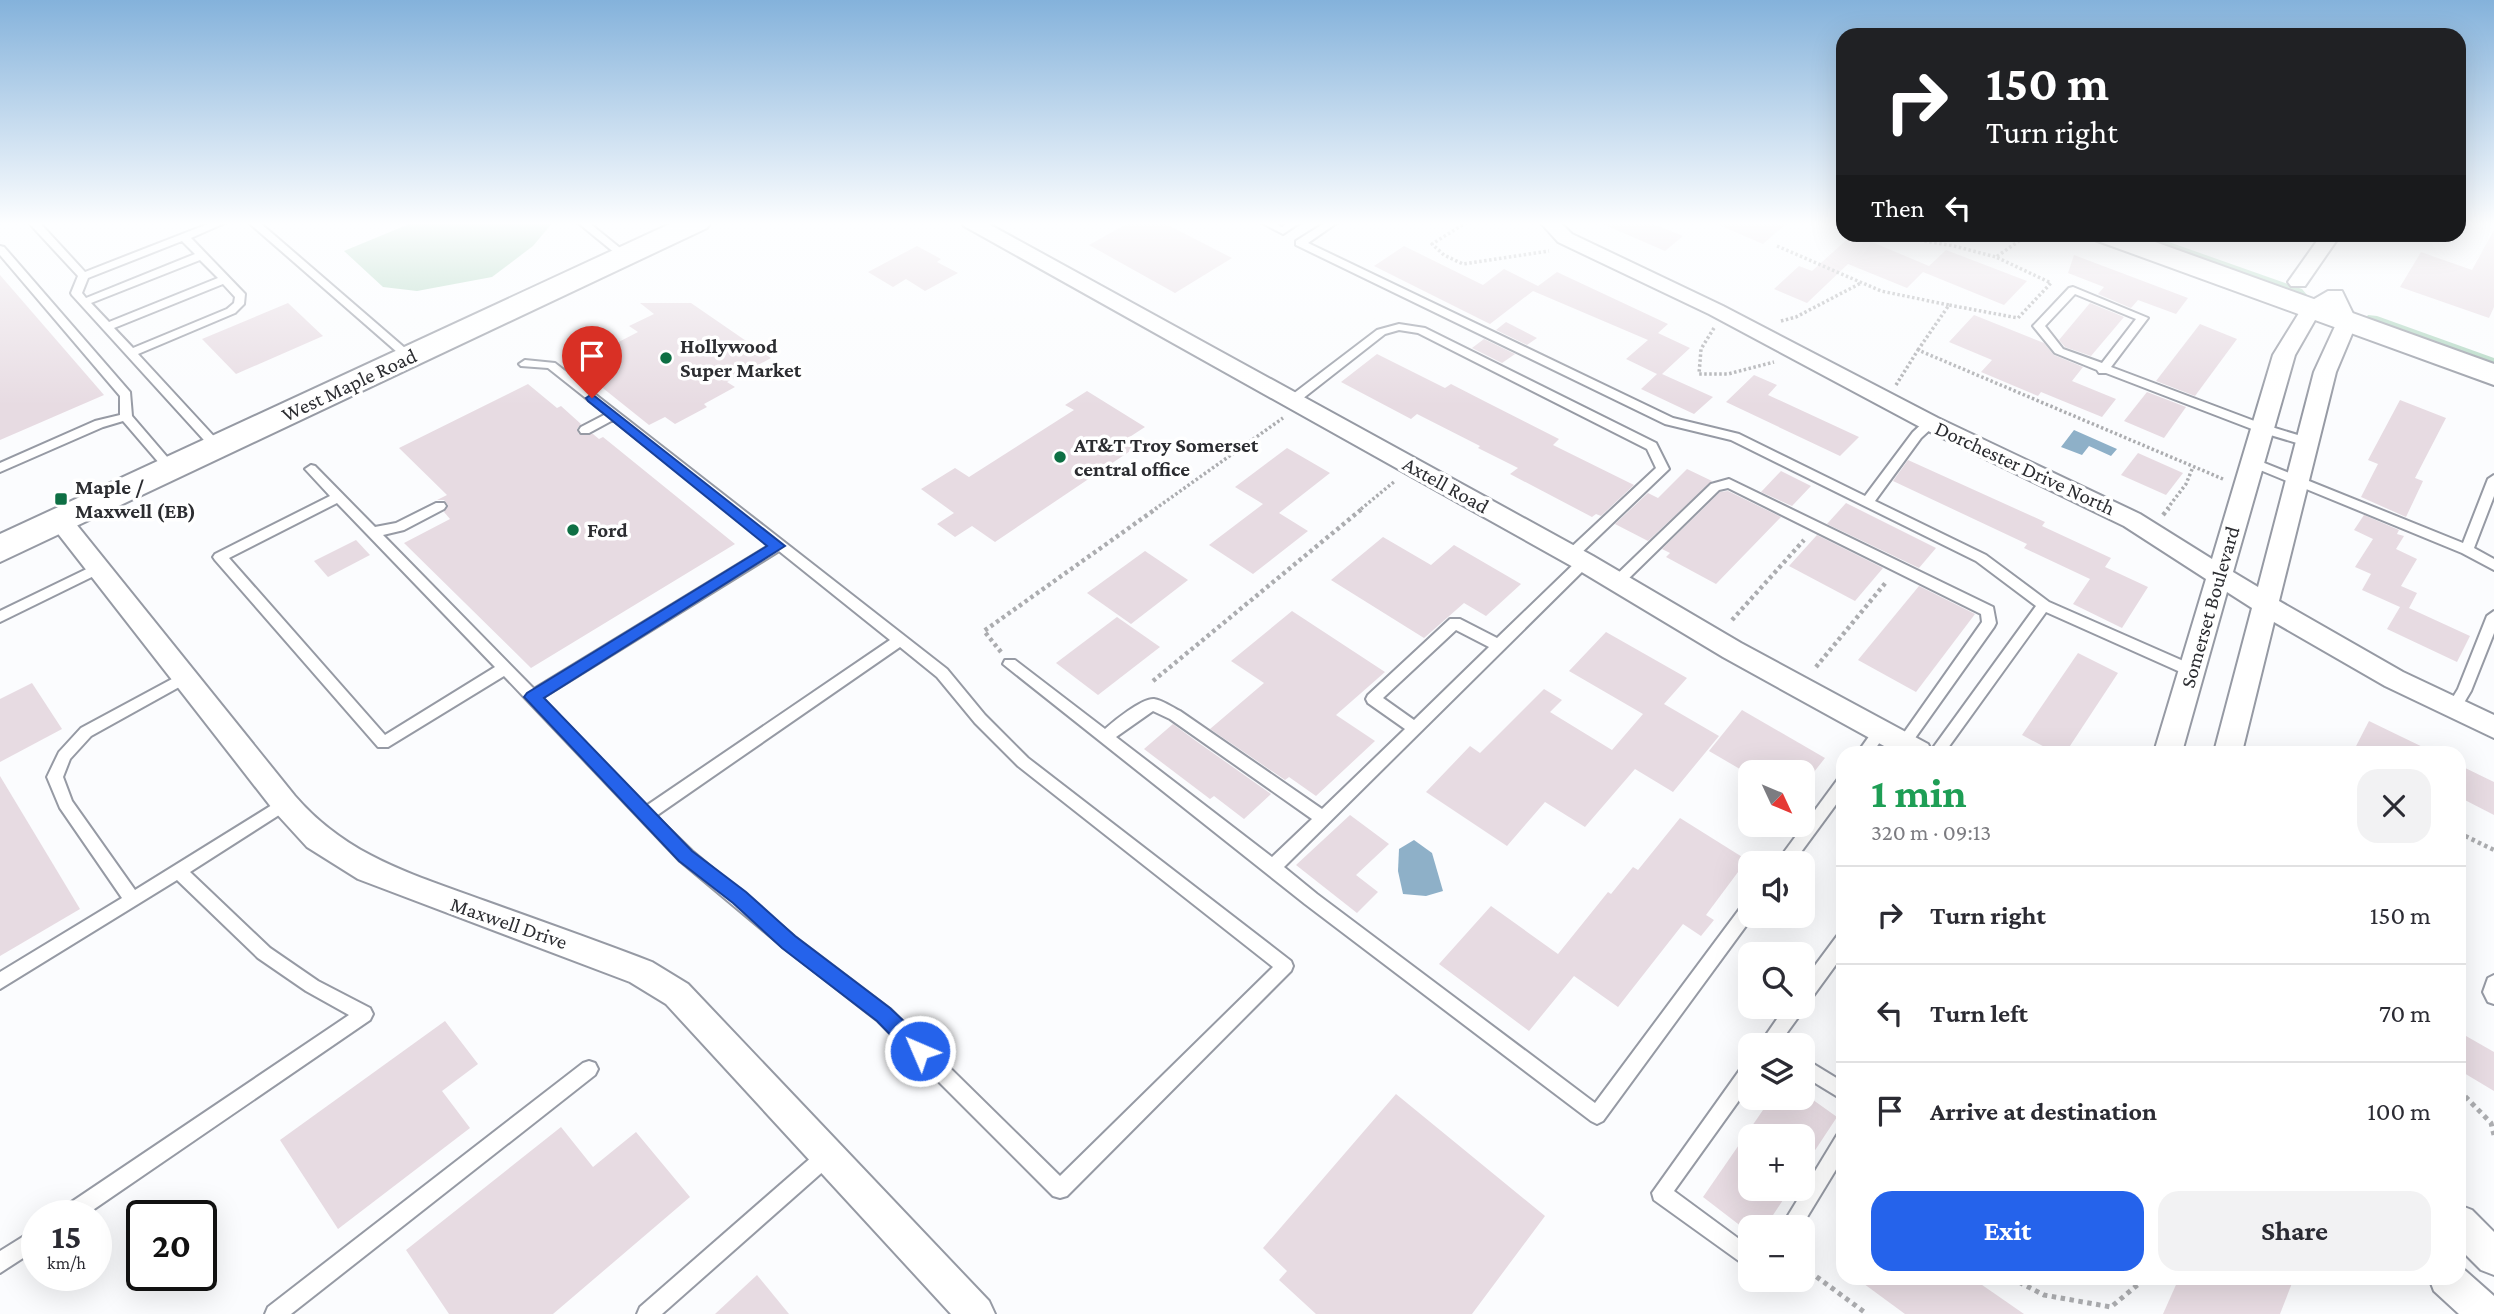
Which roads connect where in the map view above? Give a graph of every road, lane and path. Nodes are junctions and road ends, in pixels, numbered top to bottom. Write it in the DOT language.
graph roads {
  1 [pos="30,283"];
  2 [pos="80,283"];
  3 [pos="132,283"];
  4 [pos="214,283"];
  5 [pos="229,283"];
  6 [pos="324,283"];
  7 [pos="567,283"];
  8 [pos="1075,283"];
  9 [pos="1384,283"];
  10 [pos="1661,283"];
  11 [pos="1860,283"];
  12 [pos="1866,283"];
  13 [pos="2051,283"];
  14 [pos="2263,283"];
  15 [pos="2279,283"];
  16 [pos="2325,283"];
  17 [pos="85,302"];
  18 [pos="2323,302"];
  19 [pos="1949,305"];
  20 [pos="1773,323"];
  21 [pos="107,327"];
  22 [pos="1715,327"];
  23 [pos="1917,349"];
  24 [pos="2494,352"];
  25 [pos="131,353"];
  26 [pos="409,357"];
  27 [pos="1778,360"];
  28 [pos="525,364"];
  29 [pos="2103,370"];
  30 [pos="2494,375"];
  31 [pos="1895,387"];
  32 [pos="1288,409"];
  33 [pos="613,415"];
  34 [pos="126,418"];
  35 [pos="1930,423"];
  36 [pos="2261,428"];
  37 [pos="585,430"];
  38 [pos="2307,442"];
  39 [pos="216,447"];
  40 [pos="2252,462"];
  41 [pos="2193,467"];
  42 [pos="0,468"];
  43 [pos="170,468"];
  44 [pos="312,469"];
  45 [pos="2494,479"];
  46 [pos="2224,480"];
  47 [pos="2296,480"];
  48 [pos="1396,481"];
  49 [pos="338,497"];
  50 [pos="1867,502"];
  51 [pos="439,506"];
  52 [pos="2162,516"];
  53 [pos="60,520"];
  54 [pos="1817,526"];
  55 [pos="372,532"];
  56 [pos="778,546"];
  57 [pos="0,548"];
  58 [pos="2467,550"];
  59 [pos="1577,558"];
  60 [pos="2494,565"];
  61 [pos="1899,567"];
  62 [pos="99,568"];
  63 [pos="2219,576"];
  64 [pos="1618,581"];
  65 [pos="2044,605"];
  66 [pos="2265,605"];
  67 [pos="2494,616"];
  68 [pos="0,617"];
  69 [pos="1732,620"];
  70 [pos="900,640"];
  71 [pos="1500,646"];
  72 [pos="1010,664"];
  73 [pos="1816,667"];
  74 [pos="505,668"];
  75 [pos="2192,671"];
  76 [pos="185,677"];
  77 [pos="1153,681"];
  78 [pos="532,697"];
  79 [pos="2454,707"];
  80 [pos="2494,727"];
  81 [pos="1415,728"];
  82 [pos="1880,732"];
  83 [pos="1106,737"];
  84 [pos="1870,746"];
  85 [pos="1906,746"];
  86 [pos="1911,746"];
  87 [pos="1941,746"];
  88 [pos="2170,746"];
  89 [pos="2230,746"];
  90 [pos="1836,792"];
  91 [pos="285,804"];
  92 [pos="645,815"];
  93 [pos="1323,818"];
  94 [pos="2466,836"];
  95 [pos="2494,850"];
  96 [pos="1793,851"];
  97 [pos="1273,867"];
  98 [pos="179,872"];
  99 [pos="133,900"];
  100 [pos="1738,924"];
  101 [pos="1836,951"];
  102 [pos="1815,979"];
  103 [pos="0,981"];
  104 [pos="2494,983"];
  105 [pos="2494,996"];
  106 [pos="589,1069"];
  107 [pos="1815,1074"];
  108 [pos="1738,1087"];
  109 [pos="1836,1087"];
  110 [pos="2466,1097"];
  111 [pos="2494,1132"];
  112 [pos="1836,1152"];
  113 [pos="829,1154"];
  114 [pos="92,1200"];
  115 [pos="1797,1215"];
  116 [pos="2466,1230"];
  117 [pos="21,1248"];
  118 [pos="1738,1250"];
  119 [pos="2494,1257"];
  120 [pos="0,1263"];
  121 [pos="1815,1276"];
  122 [pos="2018,1285"];
  123 [pos="2137,1285"];
  124 [pos="2455,1285"];
  125 [pos="275,1314"];
  126 [pos="647,1314"];
  127 [pos="976,1314"];
  128 [pos="1867,1314"];
  129 [pos="2486,1314"];
  1 -- 34 [label="lane"];
  2 -- 17 [label="lane"];
  3 -- 17 [label="lane"];
  4 -- 21 [label="lane"];
  5 -- 25 [label="lane"];
  6 -- 26 [label="lane"];
  7 -- 26 [label="main road, West Maple Road"];
  8 -- 32 [label="street, Axtell Road"];
  9 -- 50 [label="lane"];
  10 -- 35 [label="street, Dorchester Drive North"];
  11 -- 20 [label="path"];
  12 -- 19 [label="path"];
  13 -- 19 [label="path"];
  14 -- 18 [label="main road"];
  15 -- 18 [label="main road"];
  16 -- 18 [label="street"];
  17 -- 21 [label="lane"];
  18 -- 24 [label="main road"];
  18 -- 30 [label="main road"];
  18 -- 36 [label="street, Somerset Boulevard"];
  18 -- 38 [label="street"];
  19 -- 23 [label="path"];
  21 -- 25 [label="lane"];
  22 -- 27 [label="path"];
  23 -- 31 [label="path"];
  23 -- 41 [label="path"];
  25 -- 39 [label="lane"];
  26 -- 39 [label="main road, West Maple Road"];
  28 -- 33 [label="lane"];
  29 -- 29 [label="lane"];
  29 -- 36 [label="lane"];
  32 -- 59 [label="street, Axtell Road"];
  32 -- 59 [label="lane"];
  32 -- 72 [label="path"];
  33 -- 37 [label="lane"];
  33 -- 56 [label="lane"];
  34 -- 42 [label="lane"];
  34 -- 43 [label="lane"];
  35 -- 50 [label="lane"];
  35 -- 63 [label="street, Dorchester Drive North"];
  36 -- 38 [label="lane"];
  36 -- 40 [label="street, Somerset Boulevard"];
  38 -- 47 [label="street"];
  39 -- 43 [label="main road, West Maple Road"];
  40 -- 47 [label="lane"];
  40 -- 63 [label="street, Somerset Boulevard"];
  41 -- 46 [label="path"];
  41 -- 52 [label="path"];
  43 -- 53 [label="main road, West Maple Road"];
  44 -- 49 [label="lane"];
  45 -- 58 [label="lane"];
  47 -- 58 [label="lane"];
  47 -- 66 [label="street"];
  48 -- 77 [label="path"];
  49 -- 55 [label="lane"];
  49 -- 74 [label="lane"];
  50 -- 65 [label="lane"];
  51 -- 55 [label="lane"];
  53 -- 57 [label="main road, West Maple Road"];
  53 -- 62 [label="street, Maxwell Drive"];
  54 -- 61 [label="lane"];
  54 -- 64 [label="lane"];
  54 -- 69 [label="path"];
  55 -- 74 [label="lane"];
  56 -- 70 [label="lane"];
  56 -- 78 [label="lane"];
  58 -- 60 [label="lane"];
  59 -- 64 [label="street, Axtell Road"];
  59 -- 71 [label="lane"];
  61 -- 73 [label="path"];
  61 -- 86 [label="lane"];
  62 -- 68 [label="lane"];
  62 -- 76 [label="street, Maxwell Drive"];
  63 -- 66 [label="street, Dorchester Drive North"];
  63 -- 75 [label="street, Somerset Boulevard"];
  64 -- 82 [label="street, Axtell Road"];
  65 -- 75 [label="lane"];
  65 -- 87 [label="lane"];
  66 -- 79 [label="street, Dorchester Drive North"];
  66 -- 89 [label="street"];
  67 -- 79 [label="lane"];
  70 -- 92 [label="lane"];
  70 -- 92 [label="lane"];
  71 -- 81 [label="lane"];
  71 -- 81 [label="lane"];
  72 -- 83 [label="lane"];
  74 -- 78 [label="lane"];
  75 -- 88 [label="street, Somerset Boulevard"];
  76 -- 91 [label="street, Maxwell Drive"];
  76 -- 99 [label="lane"];
  78 -- 92 [label="lane"];
  79 -- 80 [label="street, Dorchester Drive North"];
  81 -- 93 [label="lane"];
  82 -- 84 [label="lane"];
  82 -- 85 [label="street, Axtell Road"];
  83 -- 93 [label="lane"];
  83 -- 97 [label="lane"];
  90 -- 96 [label="lane"];
  91 -- 98 [label="lane"];
  91 -- 113 [label="street, Maxwell Drive"];
  93 -- 97 [label="lane"];
  94 -- 95 [label="path"];
  97 -- 100 [label="lane"];
  98 -- 99 [label="lane"];
  98 -- 114 [label="lane"];
  99 -- 103 [label="lane"];
  101 -- 102 [label="lane"];
  104 -- 105 [label="lane"];
  106 -- 125 [label="lane"];
  107 -- 109 [label="lane"];
  108 -- 118 [label="lane"];
  110 -- 111 [label="path"];
  112 -- 115 [label="lane"];
  113 -- 126 [label="lane"];
  113 -- 127 [label="street, Maxwell Drive"];
  116 -- 119 [label="street"];
  117 -- 120 [label="lane"];
  121 -- 128 [label="path"];
  122 -- 123 [label="path"];
  124 -- 129 [label="street"];
}
